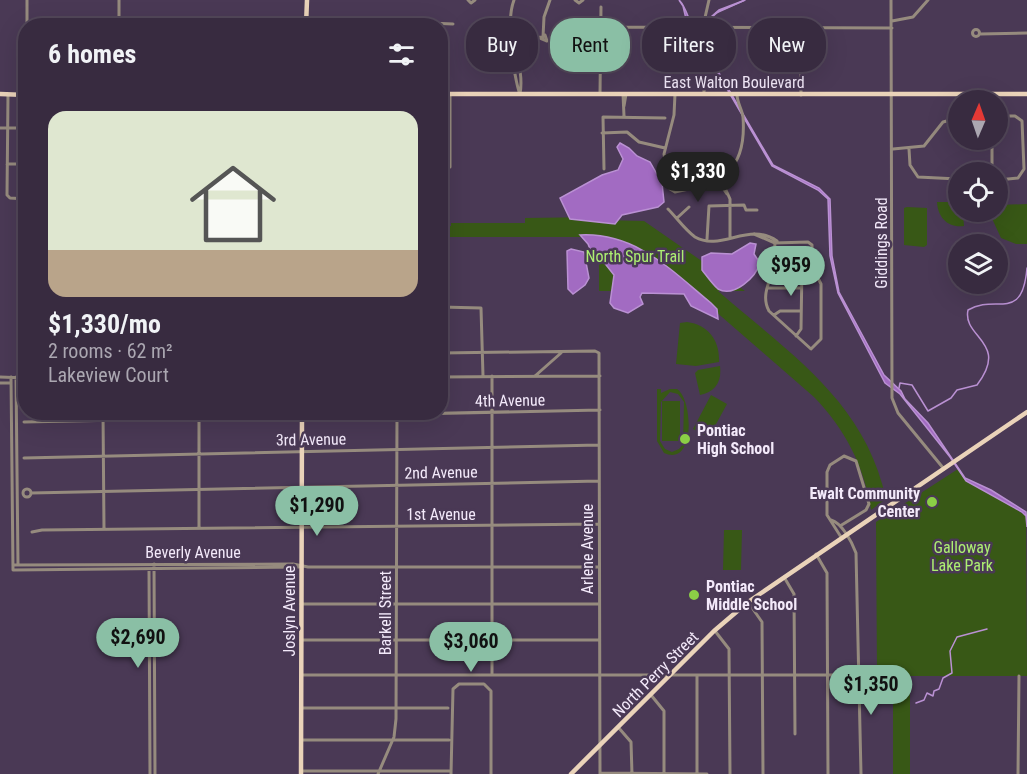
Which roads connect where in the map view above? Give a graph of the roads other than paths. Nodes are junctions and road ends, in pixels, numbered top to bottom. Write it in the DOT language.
graph roads {
  1 [pos="27,0"];
  2 [pos="119,0"];
  3 [pos="307,0"];
  4 [pos="468,0"];
  5 [pos="475,0"];
  6 [pos="506,0"];
  7 [pos="550,0"];
  8 [pos="575,0"];
  9 [pos="582,0"];
  10 [pos="709,0"];
  11 [pos="891,0"];
  12 [pos="928,0"];
  13 [pos="514,1"];
  14 [pos="601,7"];
  15 [pos="27,18"];
  16 [pos="119,18"];
  17 [pos="299,18"];
  18 [pos="307,18"];
  19 [pos="510,18"];
  20 [pos="600,18"];
  21 [pos="706,18"];
  22 [pos="892,21"];
  23 [pos="448,24"];
  24 [pos="453,24"];
  25 [pos="826,28"];
  26 [pos="892,28"];
  27 [pos="1027,33"];
  28 [pos="980,34"];
  29 [pos="538,38"];
  30 [pos="518,72"];
  31 [pos="600,72"];
  32 [pos="704,72"];
  33 [pos="801,72"];
  34 [pos="0,94"];
  35 [pos="8,94"];
  36 [pos="18,94"];
  37 [pos="450,94"];
  38 [pos="520,94"];
  39 [pos="600,94"];
  40 [pos="624,94"];
  41 [pos="675,94"];
  42 [pos="704,94"];
  43 [pos="737,94"];
  44 [pos="1027,94"];
  45 [pos="801,95"];
  46 [pos="892,95"];
  47 [pos="1008,96"];
  48 [pos="948,97"];
  49 [pos="624,116"];
  50 [pos="1008,116"];
  51 [pos="665,118"];
  52 [pos="948,121"];
  53 [pos="0,128"];
  54 [pos="8,128"];
  55 [pos="18,129"];
  56 [pos="602,133"];
  57 [pos="665,148"];
  58 [pos="893,149"];
  59 [pos="909,149"];
  60 [pos="7,164"];
  61 [pos="18,164"];
  62 [pos="450,167"];
  63 [pos="604,169"];
  64 [pos="948,179"];
  65 [pos="1008,179"];
  66 [pos="719,180"];
  67 [pos="18,198"];
  68 [pos="730,205"];
  69 [pos="689,207"];
  70 [pos="668,209"];
  71 [pos="757,210"];
  72 [pos="677,218"];
  73 [pos="730,238"];
  74 [pos="707,239"];
  75 [pos="776,243"];
  76 [pos="774,265"];
  77 [pos="802,265"];
  78 [pos="812,265"];
  79 [pos="767,288"];
  80 [pos="801,288"];
  81 [pos="448,307"];
  82 [pos="801,311"];
  83 [pos="774,315"];
  84 [pos="796,336"];
  85 [pos="550,351"];
  86 [pos="482,352"];
  87 [pos="563,352"];
  88 [pos="448,353"];
  89 [pos="552,359"];
  90 [pos="544,369"];
  91 [pos="600,375"];
  92 [pos="492,376"];
  93 [pos="534,376"];
  94 [pos="547,376"];
  95 [pos="0,377"];
  96 [pos="13,377"];
  97 [pos="18,377"];
  98 [pos="448,377"];
  99 [pos="483,377"];
  100 [pos="0,383"];
  101 [pos="14,383"];
  102 [pos="18,383"];
  103 [pos="600,410"];
  104 [pos="448,412"];
  105 [pos="492,412"];
  106 [pos="1027,412"];
  107 [pos="103,420"];
  108 [pos="199,420"];
  109 [pos="302,420"];
  110 [pos="397,420"];
  111 [pos="24,422"];
  112 [pos="599,446"];
  113 [pos="492,447"];
  114 [pos="397,449"];
  115 [pos="302,451"];
  116 [pos="199,453"];
  117 [pos="103,456"];
  118 [pos="24,458"];
  119 [pos="944,469"];
  120 [pos="599,481"];
  121 [pos="492,483"];
  122 [pos="397,485"];
  123 [pos="302,487"];
  124 [pos="199,489"];
  125 [pos="104,491"];
  126 [pos="31,493"];
  127 [pos="831,520"];
  128 [pos="599,524"];
  129 [pos="492,525"];
  130 [pos="397,526"];
  131 [pos="840,526"];
  132 [pos="302,527"];
  133 [pos="199,528"];
  134 [pos="104,529"];
  135 [pos="32,532"];
  136 [pos="844,536"];
  137 [pos="816,554"];
  138 [pos="149,564"];
  139 [pos="154,564"];
  140 [pos="13,565"];
  141 [pos="18,565"];
  142 [pos="301,567"];
  143 [pos="397,567"];
  144 [pos="492,567"];
  145 [pos="599,567"];
  146 [pos="154,569"];
  147 [pos="18,570"];
  148 [pos="149,570"];
  149 [pos="784,576"];
  150 [pos="748,602"];
  151 [pos="301,603"];
  152 [pos="396,604"];
  153 [pos="492,604"];
  154 [pos="599,604"];
  155 [pos="714,631"];
  156 [pos="150,636"];
  157 [pos="301,640"];
  158 [pos="396,640"];
  159 [pos="492,640"];
  160 [pos="598,640"];
  161 [pos="155,664"];
  162 [pos="301,675"];
  163 [pos="396,675"];
  164 [pos="474,675"];
  165 [pos="492,675"];
  166 [pos="598,675"];
  167 [pos="827,675"];
  168 [pos="857,675"];
  169 [pos="670,676"];
  170 [pos="697,676"];
  171 [pos="729,676"];
  172 [pos="762,676"];
  173 [pos="795,676"];
  174 [pos="1019,676"];
  175 [pos="474,683"];
  176 [pos="651,695"];
  177 [pos="149,702"];
  178 [pos="301,708"];
  179 [pos="396,708"];
  180 [pos="448,708"];
  181 [pos="150,722"];
  182 [pos="618,727"];
  183 [pos="155,730"];
  184 [pos="795,734"];
  185 [pos="301,740"];
  186 [pos="393,740"];
  187 [pos="449,740"];
  188 [pos="598,747"];
  189 [pos="155,749"];
  190 [pos="301,773"];
  191 [pos="379,773"];
  192 [pos="450,773"];
  193 [pos="150,774"];
  194 [pos="155,774"];
  195 [pos="491,774"];
  196 [pos="571,774"];
  197 [pos="600,774"];
  198 [pos="632,774"];
  199 [pos="664,774"];
  200 [pos="697,774"];
  201 [pos="707,774"];
  202 [pos="730,774"];
  203 [pos="763,774"];
  204 [pos="828,774"];
  205 [pos="861,774"];
  206 [pos="1018,774"];
  1 -- 15 [label="street"];
  2 -- 16 [label="street"];
  3 -- 18 [label="main road"];
  4 -- 5 [label="street"];
  6 -- 13 [label="street"];
  7 -- 29 [label="street"];
  8 -- 9 [label="street"];
  10 -- 21 [label="street"];
  11 -- 22 [label="street, Giddings Road"];
  12 -- 22 [label="street"];
  13 -- 19 [label="street"];
  14 -- 20 [label="street"];
  17 -- 18 [label="street"];
  22 -- 26 [label="street, Giddings Road"];
  23 -- 24 [label="street"];
  25 -- 26 [label="street"];
  26 -- 46 [label="street, Giddings Road"];
  27 -- 28 [label="street"];
  30 -- 38 [label="street"];
  31 -- 39 [label="street"];
  32 -- 42 [label="street"];
  33 -- 45 [label="street"];
  34 -- 35 [label="main road"];
  35 -- 36 [label="main road"];
  35 -- 54 [label="street"];
  37 -- 38 [label="main road, East Walton Boulevard"];
  37 -- 62 [label="street"];
  38 -- 39 [label="main road, East Walton Boulevard"];
  39 -- 40 [label="main road, East Walton Boulevard"];
  40 -- 41 [label="main road, East Walton Boulevard"];
  40 -- 49 [label="street"];
  41 -- 42 [label="main road, East Walton Boulevard"];
  41 -- 57 [label="street"];
  42 -- 43 [label="main road, East Walton Boulevard"];
  43 -- 45 [label="main road, East Walton Boulevard"];
  43 -- 66 [label="street"];
  44 -- 47 [label="main road, East Walton Boulevard"];
  45 -- 46 [label="main road, East Walton Boulevard"];
  46 -- 48 [label="main road, East Walton Boulevard"];
  46 -- 58 [label="street, Giddings Road"];
  49 -- 51 [label="street"];
  49 -- 56 [label="street"];
  50 -- 65 [label="street"];
  52 -- 59 [label="street"];
  53 -- 54 [label="street"];
  54 -- 55 [label="street"];
  54 -- 60 [label="street"];
  56 -- 57 [label="street"];
  56 -- 63 [label="street"];
  57 -- 66 [label="street"];
  58 -- 59 [label="street"];
  58 -- 119 [label="street, Giddings Road"];
  59 -- 64 [label="street"];
  60 -- 61 [label="street"];
  60 -- 67 [label="street"];
  66 -- 68 [label="street"];
  68 -- 71 [label="street"];
  68 -- 73 [label="street"];
  68 -- 74 [label="street"];
  69 -- 72 [label="street"];
  70 -- 72 [label="street"];
  72 -- 74 [label="street"];
  73 -- 74 [label="street"];
  73 -- 75 [label="street"];
  75 -- 76 [label="street"];
  75 -- 78 [label="street"];
  76 -- 77 [label="street"];
  76 -- 79 [label="street"];
  77 -- 78 [label="street"];
  77 -- 80 [label="street"];
  78 -- 84 [label="street"];
  79 -- 80 [label="street"];
  79 -- 83 [label="street"];
  80 -- 82 [label="street"];
  81 -- 86 [label="street"];
  82 -- 83 [label="street"];
  82 -- 84 [label="street"];
  83 -- 84 [label="street"];
  85 -- 86 [label="street"];
  85 -- 87 [label="street"];
  85 -- 89 [label="street"];
  86 -- 88 [label="street"];
  86 -- 99 [label="street"];
  87 -- 89 [label="street"];
  87 -- 91 [label="street, Arlene Avenue"];
  89 -- 90 [label="street"];
  90 -- 93 [label="street"];
  90 -- 94 [label="street"];
  91 -- 94 [label="street"];
  91 -- 103 [label="street, Arlene Avenue"];
  92 -- 93 [label="street"];
  92 -- 99 [label="street"];
  92 -- 105 [label="street"];
  93 -- 94 [label="street"];
  95 -- 96 [label="street"];
  96 -- 97 [label="street"];
  96 -- 101 [label="street"];
  98 -- 99 [label="street"];
  100 -- 101 [label="street"];
  101 -- 102 [label="street"];
  101 -- 140 [label="street"];
  101 -- 141 [label="street"];
  103 -- 105 [label="street, 4th Avenue"];
  103 -- 112 [label="street, Arlene Avenue"];
  104 -- 105 [label="street, 4th Avenue"];
  105 -- 113 [label="street"];
  106 -- 119 [label="main road, North Perry Street"];
  107 -- 111 [label="street, 4th Avenue"];
  107 -- 117 [label="street"];
  108 -- 116 [label="street"];
  109 -- 115 [label="main road, Joslyn Avenue"];
  110 -- 114 [label="street, Barkell Street"];
  112 -- 113 [label="street, 3rd Avenue"];
  112 -- 120 [label="street, Arlene Avenue"];
  113 -- 114 [label="street, 3rd Avenue"];
  113 -- 121 [label="street"];
  114 -- 115 [label="street, 3rd Avenue"];
  114 -- 122 [label="street, Barkell Street"];
  115 -- 116 [label="street, 3rd Avenue"];
  115 -- 123 [label="main road, Joslyn Avenue"];
  116 -- 117 [label="street, 3rd Avenue"];
  116 -- 124 [label="street"];
  117 -- 118 [label="street, 3rd Avenue"];
  117 -- 125 [label="street"];
  119 -- 136 [label="main road, North Perry Street"];
  120 -- 121 [label="street, 2nd Avenue"];
  120 -- 128 [label="street, Arlene Avenue"];
  121 -- 122 [label="street, 2nd Avenue"];
  121 -- 129 [label="street"];
  122 -- 123 [label="street, 2nd Avenue"];
  122 -- 130 [label="street, Barkell Street"];
  123 -- 124 [label="street, 2nd Avenue"];
  123 -- 132 [label="main road, Joslyn Avenue"];
  124 -- 125 [label="street, 2nd Avenue"];
  124 -- 133 [label="street"];
  125 -- 126 [label="street, 2nd Avenue"];
  125 -- 134 [label="street"];
  127 -- 131 [label="street"];
  127 -- 131 [label="street"];
  127 -- 136 [label="street"];
  128 -- 129 [label="street, 1st Avenue"];
  128 -- 145 [label="street, Arlene Avenue"];
  129 -- 130 [label="street, 1st Avenue"];
  129 -- 144 [label="street"];
  130 -- 132 [label="street, 1st Avenue"];
  130 -- 143 [label="street, Barkell Street"];
  131 -- 136 [label="street"];
  132 -- 133 [label="street, 1st Avenue"];
  132 -- 142 [label="main road, Joslyn Avenue"];
  133 -- 134 [label="street, 1st Avenue"];
  134 -- 135 [label="street, 1st Avenue"];
  136 -- 137 [label="main road, North Perry Street"];
  136 -- 168 [label="street"];
  137 -- 149 [label="main road, North Perry Street"];
  137 -- 167 [label="street"];
  138 -- 139 [label="street, Beverly Avenue"];
  138 -- 141 [label="street, Beverly Avenue"];
  138 -- 148 [label="street"];
  139 -- 142 [label="street, Beverly Avenue"];
  139 -- 146 [label="street"];
  140 -- 141 [label="street, Beverly Avenue"];
  140 -- 147 [label="street, Beverly Avenue"];
  141 -- 147 [label="street"];
  142 -- 143 [label="street"];
  142 -- 146 [label="street, Beverly Avenue"];
  142 -- 151 [label="main road, Joslyn Avenue"];
  143 -- 144 [label="street"];
  143 -- 152 [label="street, Barkell Street"];
  144 -- 145 [label="street"];
  144 -- 153 [label="street"];
  145 -- 154 [label="street, Arlene Avenue"];
  146 -- 148 [label="street, Beverly Avenue"];
  146 -- 161 [label="street"];
  147 -- 148 [label="street, Beverly Avenue"];
  148 -- 156 [label="street"];
  149 -- 150 [label="main road, North Perry Street"];
  149 -- 173 [label="street"];
  150 -- 155 [label="main road, North Perry Street"];
  150 -- 172 [label="street"];
  151 -- 152 [label="street"];
  151 -- 157 [label="main road, Joslyn Avenue"];
  152 -- 153 [label="street"];
  152 -- 158 [label="street, Barkell Street"];
  153 -- 154 [label="street"];
  153 -- 159 [label="street"];
  154 -- 160 [label="street, Arlene Avenue"];
  155 -- 169 [label="main road, North Perry Street"];
  155 -- 171 [label="street"];
  156 -- 161 [label="street"];
  156 -- 177 [label="street"];
  157 -- 158 [label="street"];
  157 -- 162 [label="main road, Joslyn Avenue"];
  158 -- 159 [label="street"];
  158 -- 163 [label="street, Barkell Street"];
  159 -- 160 [label="street"];
  159 -- 165 [label="street"];
  160 -- 166 [label="street, Arlene Avenue"];
  161 -- 183 [label="street"];
  162 -- 163 [label="street"];
  162 -- 178 [label="main road, Joslyn Avenue"];
  163 -- 164 [label="street"];
  163 -- 179 [label="street, Barkell Street"];
  164 -- 165 [label="street"];
  164 -- 175 [label="street"];
  165 -- 166 [label="street"];
  166 -- 169 [label="street"];
  166 -- 188 [label="street, Arlene Avenue"];
  167 -- 168 [label="street"];
  167 -- 173 [label="street"];
  167 -- 204 [label="street"];
  168 -- 205 [label="street"];
  169 -- 170 [label="street"];
  169 -- 176 [label="main road, North Perry Street"];
  170 -- 171 [label="street"];
  170 -- 200 [label="street"];
  171 -- 172 [label="street"];
  171 -- 202 [label="street"];
  172 -- 173 [label="street"];
  172 -- 203 [label="street"];
  173 -- 184 [label="street"];
  174 -- 206 [label="street"];
  175 -- 192 [label="street"];
  175 -- 195 [label="street"];
  176 -- 182 [label="main road, North Perry Street"];
  176 -- 199 [label="street"];
  177 -- 181 [label="street"];
  177 -- 183 [label="street"];
  178 -- 179 [label="street"];
  178 -- 185 [label="main road, Joslyn Avenue"];
  179 -- 180 [label="street"];
  179 -- 186 [label="street, Barkell Street"];
  181 -- 189 [label="street"];
  181 -- 193 [label="street"];
  182 -- 188 [label="main road, North Perry Street"];
  182 -- 198 [label="street"];
  183 -- 189 [label="street"];
  185 -- 186 [label="street"];
  185 -- 190 [label="main road, Joslyn Avenue"];
  186 -- 187 [label="street"];
  186 -- 191 [label="street, Barkell Street"];
  188 -- 196 [label="main road, North Perry Street"];
  188 -- 197 [label="street, Arlene Avenue"];
  189 -- 194 [label="street"];
  190 -- 191 [label="street"];
  191 -- 192 [label="street"];
  197 -- 198 [label="street"];
  198 -- 199 [label="street"];
  199 -- 200 [label="street"];
  200 -- 201 [label="street"];
}
